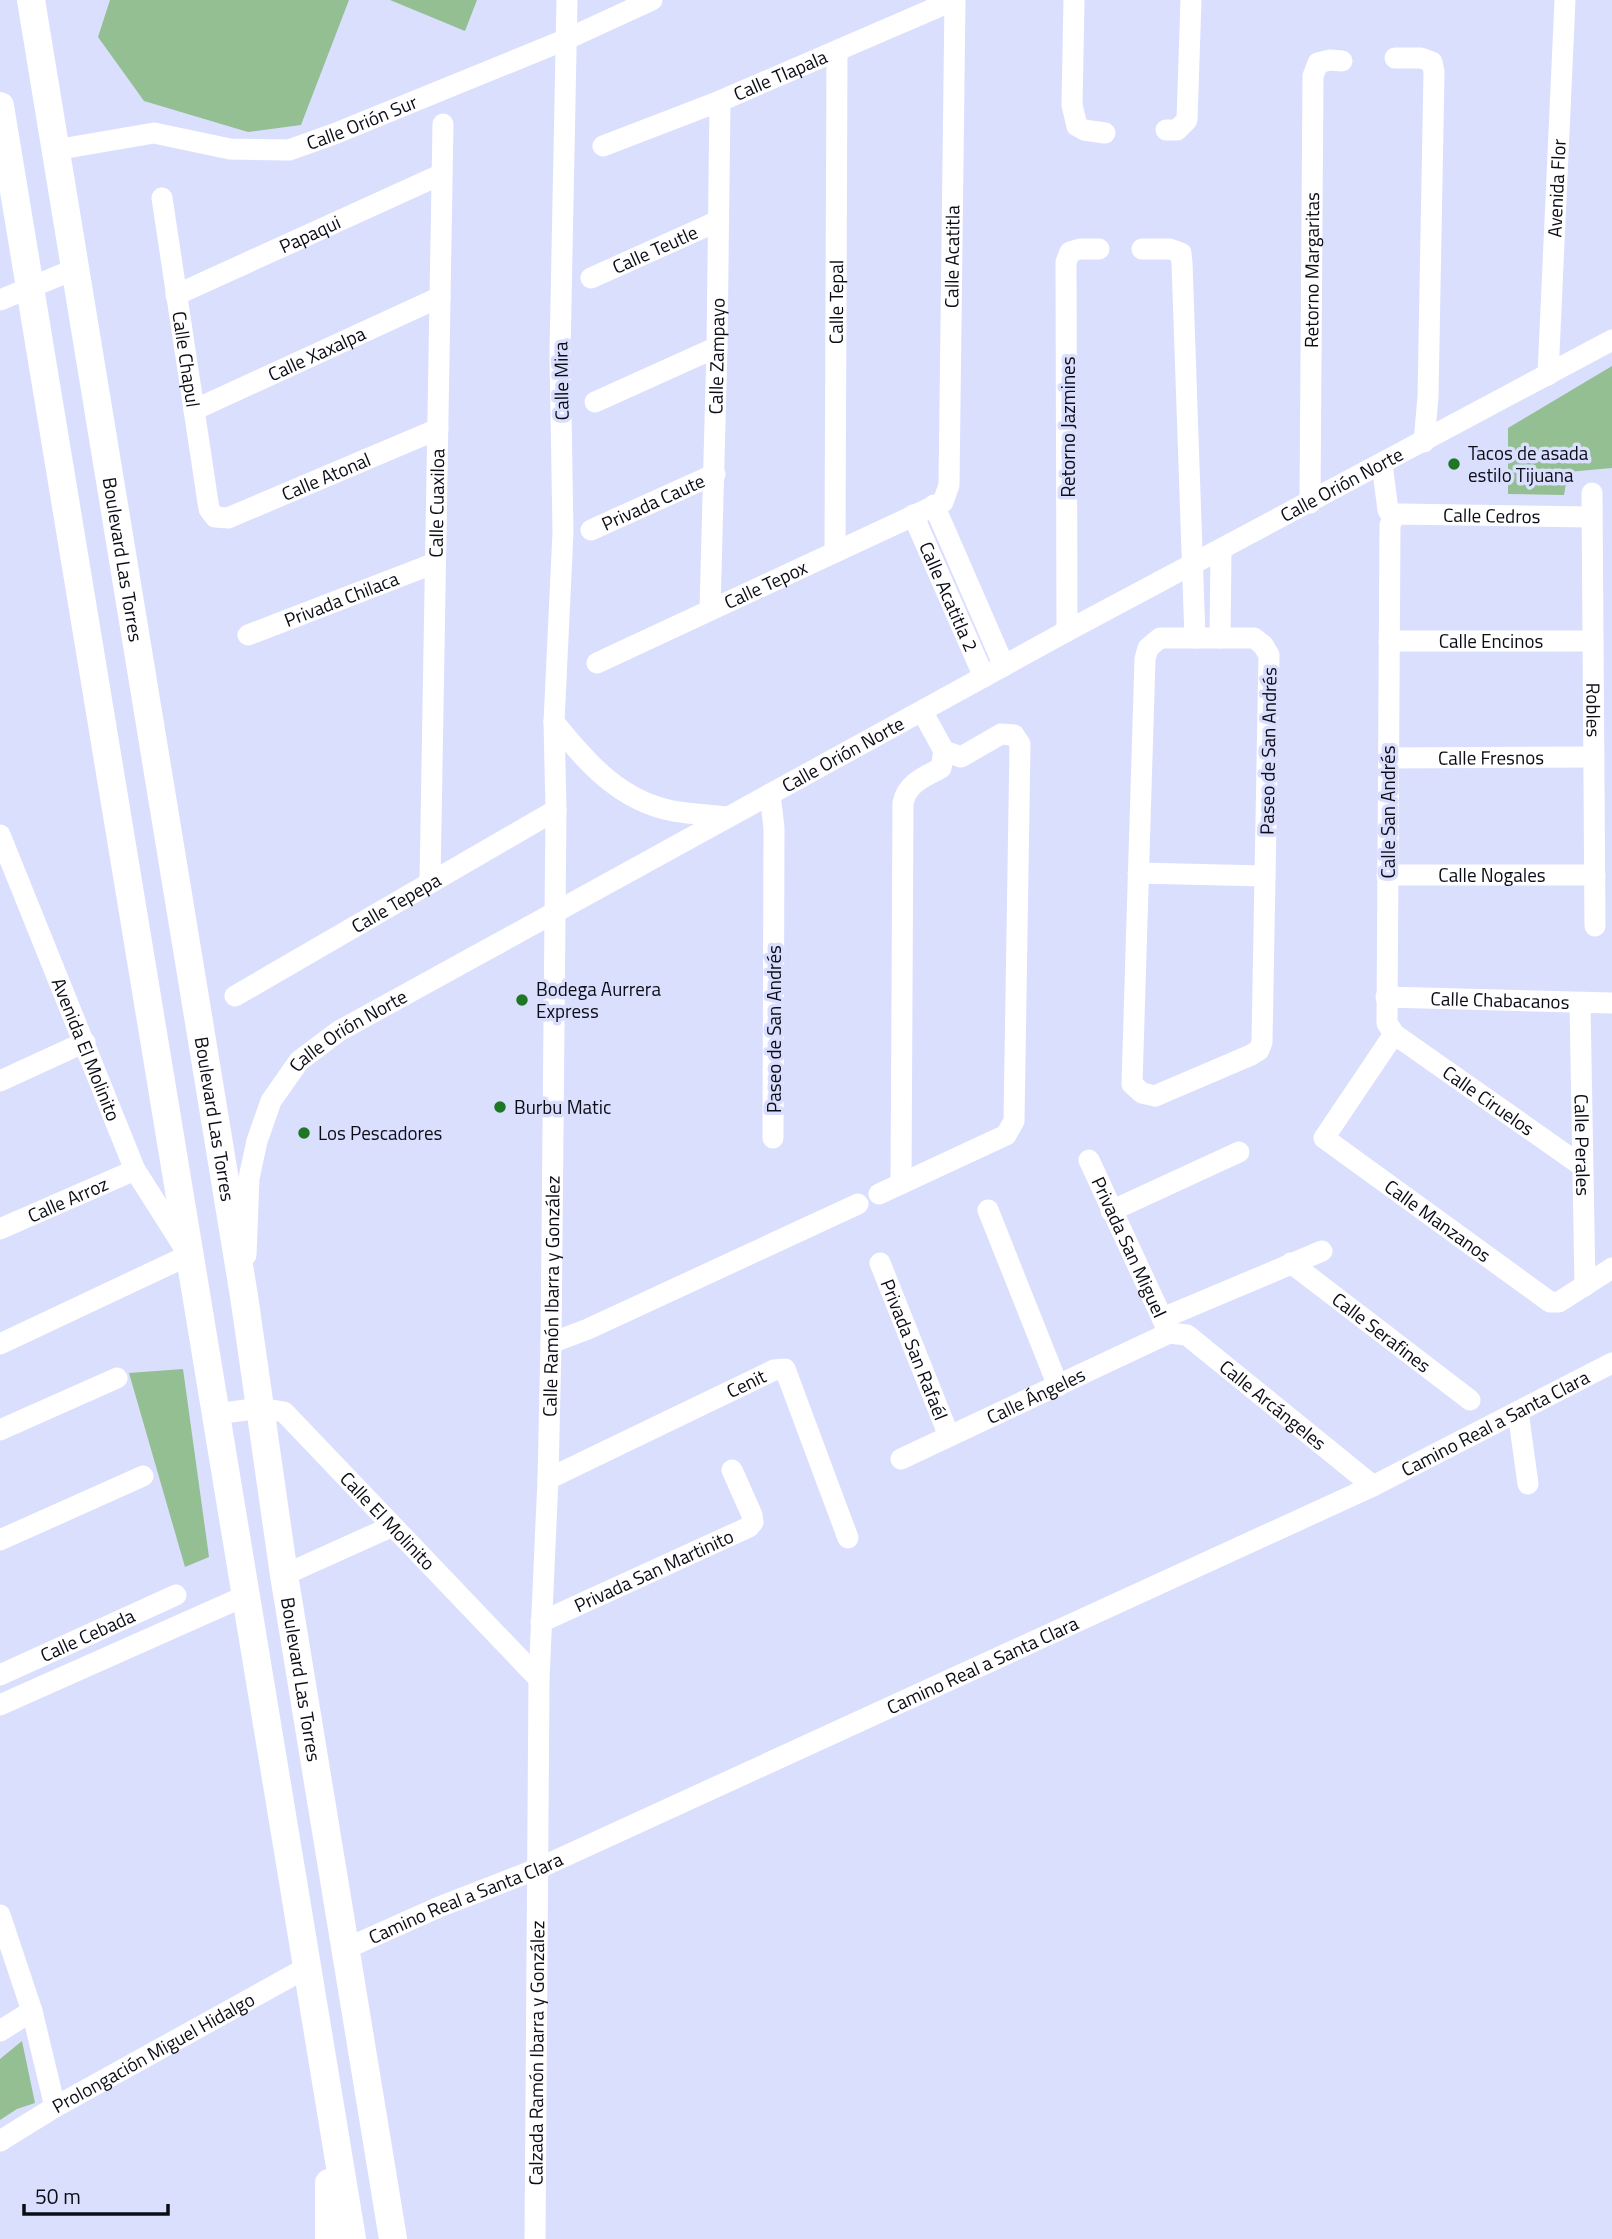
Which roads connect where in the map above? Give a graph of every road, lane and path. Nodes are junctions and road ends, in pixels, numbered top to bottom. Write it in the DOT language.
graph roads {
  1 [pos="31,0"];
  2 [pos="567,0"];
  3 [pos="652,0"];
  4 [pos="955,0"];
  5 [pos="1074,0"];
  6 [pos="1191,0"];
  7 [pos="1565,0"];
  8 [pos="567,39"];
  9 [pos="837,51"];
  10 [pos="1395,58"];
  11 [pos="1342,61"];
  12 [pos="720,101"];
  13 [pos="0,106"];
  14 [pos="443,124"];
  15 [pos="1166,130"];
  16 [pos="1105,133"];
  17 [pos="603,146"];
  18 [pos="55,150"];
  19 [pos="442,174"];
  20 [pos="162,198"];
  21 [pos="718,221"];
  22 [pos="1099,249"];
  23 [pos="1142,249"];
  24 [pos="75,269"];
  25 [pos="591,278"];
  26 [pos="30,289"];
  27 [pos="176,295"];
  28 [pos="440,297"];
  29 [pos="0,300"];
  30 [pos="1612,340"];
  31 [pos="717,347"];
  32 [pos="1548,376"];
  33 [pos="595,402"];
  34 [pos="194,410"];
  35 [pos="438,429"];
  36 [pos="1424,442"];
  37 [pos="1387,461"];
  38 [pos="715,474"];
  39 [pos="1592,493"];
  40 [pos="1310,503"];
  41 [pos="934,505"];
  42 [pos="913,516"];
  43 [pos="1396,516"];
  44 [pos="215,517"];
  45 [pos="1592,517"];
  46 [pos="591,530"];
  47 [pos="1221,550"];
  48 [pos="835,552"];
  49 [pos="435,563"];
  50 [pos="1194,564"];
  51 [pos="710,610"];
  52 [pos="1067,631"];
  53 [pos="248,635"];
  54 [pos="1195,638"];
  55 [pos="1220,638"];
  56 [pos="1389,641"];
  57 [pos="1593,641"];
  58 [pos="597,663"];
  59 [pos="1004,666"];
  60 [pos="985,677"];
  61 [pos="922,711"];
  62 [pos="554,722"];
  63 [pos="1594,757"];
  64 [pos="948,758"];
  65 [pos="1388,758"];
  66 [pos="770,794"];
  67 [pos="556,810"];
  68 [pos="727,817"];
  69 [pos="0,835"];
  70 [pos="1138,873"];
  71 [pos="1387,875"];
  72 [pos="1595,875"];
  73 [pos="1265,876"];
  74 [pos="430,883"];
  75 [pos="554,911"];
  76 [pos="1595,926"];
  77 [pos="235,996"];
  78 [pos="1386,997"];
  79 [pos="1580,1003"];
  80 [pos="1612,1003"];
  81 [pos="1394,1034"];
  82 [pos="85,1042"];
  83 [pos="0,1081"];
  84 [pos="774,1138"];
  85 [pos="1239,1152"];
  86 [pos="1089,1160"];
  87 [pos="1582,1166"];
  88 [pos="135,1170"];
  89 [pos="901,1184"];
  90 [pos="879,1194"];
  91 [pos="858,1204"];
  92 [pos="988,1210"];
  93 [pos="1111,1211"];
  94 [pos="0,1229"];
  95 [pos="1322,1251"];
  96 [pos="189,1255"];
  97 [pos="880,1263"];
  98 [pos="1291,1263"];
  99 [pos="1612,1268"];
  100 [pos="1585,1286"];
  101 [pos="244,1296"];
  102 [pos="1166,1326"];
  103 [pos="551,1343"];
  104 [pos="0,1344"];
  105 [pos="1612,1363"];
  106 [pos="117,1378"];
  107 [pos="1058,1386"];
  108 [pos="1470,1400"];
  109 [pos="260,1408"];
  110 [pos="1518,1412"];
  111 [pos="216,1414"];
  112 [pos="0,1430"];
  113 [pos="949,1436"];
  114 [pos="901,1459"];
  115 [pos="732,1470"];
  116 [pos="143,1476"];
  117 [pos="548,1479"];
  118 [pos="1528,1485"];
  119 [pos="1373,1486"];
  120 [pos="393,1526"];
  121 [pos="848,1538"];
  122 [pos="0,1539"];
  123 [pos="285,1575"];
  124 [pos="176,1595"];
  125 [pos="245,1596"];
  126 [pos="541,1622"];
  127 [pos="0,1675"];
  128 [pos="539,1679"];
  129 [pos="0,1705"];
  130 [pos="537,1869"];
  131 [pos="1,1924"];
  132 [pos="345,1950"];
  133 [pos="306,1969"];
  134 [pos="32,2011"];
  135 [pos="0,2031"];
  136 [pos="330,2099"];
  137 [pos="55,2107"];
  138 [pos="0,2141"];
  139 [pos="386,2193"];
  140 [pos="329,2239"];
  141 [pos="352,2239"];
  142 [pos="393,2239"];
  143 [pos="413,2239"];
  144 [pos="535,2239"];
  1 -- 18 [label="main road, Boulevard Las Torres"];
  2 -- 8 [label="street, Calle Mira"];
  3 -- 8 [label="street, Calle Orión Sur"];
  4 -- 9 [label="street, Calle Tlapala"];
  4 -- 41 [label="street, Calle Acatitla"];
  5 -- 16 [label="street"];
  6 -- 15 [label="street"];
  7 -- 32 [label="street, Avenida Flor"];
  8 -- 18 [label="street, Calle Orión Sur"];
  8 -- 62 [label="street, Calle Mira"];
  9 -- 12 [label="street, Calle Tlapala"];
  9 -- 48 [label="street, Calle Tepal"];
  10 -- 36 [label="street"];
  11 -- 40 [label="street, Retorno Margaritas"];
  12 -- 17 [label="street, Calle Tlapala"];
  12 -- 21 [label="street, Calle Zampayo"];
  13 -- 26 [label="main road"];
  14 -- 19 [label="street, Calle Cuaxiloa"];
  18 -- 24 [label="main road, Boulevard Las Torres"];
  19 -- 27 [label="street, Papaqui"];
  19 -- 28 [label="street, Calle Cuaxiloa"];
  20 -- 27 [label="street, Calle Chapul"];
  21 -- 25 [label="street, Calle Teutle"];
  21 -- 31 [label="street, Calle Zampayo"];
  22 -- 52 [label="street, Retorno Jazmines"];
  23 -- 50 [label="street"];
  24 -- 26 [label="street"];
  24 -- 101 [label="main road, Boulevard Las Torres"];
  26 -- 29 [label="street"];
  26 -- 96 [label="main road"];
  27 -- 34 [label="street, Calle Chapul"];
  28 -- 34 [label="street, Calle Xaxalpa"];
  28 -- 35 [label="street, Calle Cuaxiloa"];
  30 -- 32 [label="street, Calle Orión Norte"];
  31 -- 33 [label="street"];
  31 -- 38 [label="street, Calle Zampayo"];
  32 -- 36 [label="street, Calle Orión Norte"];
  34 -- 44 [label="street, Calle Chapul"];
  35 -- 44 [label="street, Calle Atonal"];
  35 -- 49 [label="street, Calle Cuaxiloa"];
  36 -- 37 [label="street, Calle Orión Norte"];
  37 -- 40 [label="street, Calle Orión Norte"];
  37 -- 43 [label="street, Calle San Andrés"];
  38 -- 46 [label="street, Privada Caute"];
  38 -- 51 [label="street, Calle Zampayo"];
  39 -- 45 [label="street, Robles"];
  40 -- 47 [label="street, Calle Orión Norte"];
  41 -- 42 [label="street, Calle Tepox"];
  41 -- 59 [label="street, Calle Acatitla 2"];
  42 -- 48 [label="street, Calle Tepox"];
  42 -- 60 [label="street, Calle Acatitla 2"];
  43 -- 45 [label="street, Calle Cedros"];
  43 -- 56 [label="street, Calle San Andrés"];
  45 -- 57 [label="street, Robles"];
  47 -- 50 [label="street, Calle Orión Norte"];
  47 -- 55 [label="street"];
  48 -- 51 [label="street, Calle Tepox"];
  49 -- 53 [label="street, Privada Chilaca"];
  49 -- 74 [label="street, Calle Cuaxiloa"];
  50 -- 52 [label="street, Calle Orión Norte"];
  50 -- 54 [label="street"];
  51 -- 58 [label="street, Calle Tepox"];
  52 -- 59 [label="street, Calle Orión Norte"];
  54 -- 55 [label="street, Paseo de San Andrés"];
  54 -- 70 [label="street, Paseo de San Andrés"];
  55 -- 73 [label="street, Paseo de San Andrés"];
  56 -- 57 [label="street, Calle Encinos"];
  56 -- 65 [label="street, Calle San Andrés"];
  57 -- 63 [label="street, Robles"];
  59 -- 60 [label="street, Calle Orión Norte"];
  60 -- 61 [label="street, Calle Orión Norte"];
  61 -- 64 [label="street"];
  61 -- 66 [label="street, Calle Orión Norte"];
  62 -- 67 [label="street, Calle Ramón Ibarra y González"];
  62 -- 68 [label="street"];
  63 -- 65 [label="street, Calle Fresnos"];
  63 -- 72 [label="street, Robles"];
  64 -- 89 [label="street"];
  64 -- 89 [label="street"];
  65 -- 71 [label="street, Calle San Andrés"];
  66 -- 68 [label="street, Calle Orión Norte"];
  66 -- 84 [label="street, Paseo de San Andrés"];
  67 -- 74 [label="street, Calle Tepepa"];
  67 -- 75 [label="street, Calle Ramón Ibarra y González"];
  68 -- 75 [label="street, Calle Orión Norte"];
  69 -- 82 [label="street, Avenida El Molinito"];
  70 -- 73 [label="street"];
  70 -- 73 [label="street, Paseo de San Andrés"];
  71 -- 72 [label="street, Calle Nogales"];
  71 -- 78 [label="street, Calle San Andrés"];
  72 -- 76 [label="street, Robles"];
  74 -- 77 [label="street, Calle Tepepa"];
  75 -- 101 [label="street, Calle Orión Norte"];
  75 -- 103 [label="street, Calle Ramón Ibarra y González"];
  78 -- 79 [label="street, Calle Chabacanos"];
  78 -- 81 [label="street, Calle San Andrés"];
  79 -- 80 [label="street, Calle Chabacanos"];
  79 -- 87 [label="street, Calle Perales"];
  81 -- 87 [label="street, Calle Ciruelos"];
  81 -- 100 [label="street, Calle Manzanos"];
  82 -- 83 [label="street"];
  82 -- 88 [label="street, Avenida El Molinito"];
  85 -- 93 [label="street"];
  86 -- 93 [label="street, Privada San Miguel"];
  87 -- 100 [label="street, Calle Perales"];
  88 -- 94 [label="street, Calle Arroz"];
  88 -- 96 [label="street, Avenida El Molinito"];
  89 -- 90 [label="street"];
  91 -- 103 [label="street"];
  92 -- 107 [label="street"];
  93 -- 102 [label="street, Privada San Miguel"];
  95 -- 98 [label="street, Calle Ángeles"];
  96 -- 104 [label="street"];
  96 -- 111 [label="main road"];
  97 -- 113 [label="street, Privada San Rafaél"];
  98 -- 102 [label="street, Calle Ángeles"];
  98 -- 108 [label="street, Calle Serafines"];
  99 -- 100 [label="street"];
  101 -- 109 [label="main road, Boulevard Las Torres"];
  102 -- 107 [label="street, Calle Ángeles"];
  102 -- 119 [label="street, Calle Arcángeles"];
  103 -- 117 [label="street, Calle Ramón Ibarra y González"];
  105 -- 110 [label="street, Camino Real a Santa Clara"];
  106 -- 112 [label="street"];
  107 -- 113 [label="street, Calle Ángeles"];
  109 -- 111 [label="street, Calle El Molinito"];
  109 -- 120 [label="street, Calle El Molinito"];
  109 -- 123 [label="main road, Boulevard Las Torres"];
  110 -- 118 [label="street"];
  110 -- 119 [label="street, Camino Real a Santa Clara"];
  111 -- 125 [label="main road"];
  113 -- 114 [label="street, Calle Ángeles"];
  115 -- 126 [label="street, Privada San Martinito"];
  116 -- 122 [label="street"];
  117 -- 121 [label="street, Cenit"];
  117 -- 126 [label="street, Calle Ramón Ibarra y González"];
  119 -- 130 [label="street, Camino Real a Santa Clara"];
  120 -- 123 [label="street"];
  120 -- 128 [label="street, Calle El Molinito"];
  123 -- 132 [label="main road, Boulevard Las Torres"];
  124 -- 127 [label="street, Calle Cebada"];
  125 -- 129 [label="street"];
  125 -- 133 [label="main road"];
  126 -- 128 [label="street, Calle Ramón Ibarra y González"];
  128 -- 130 [label="street, Calle Ramón Ibarra y González"];
  130 -- 132 [label="street, Camino Real a Santa Clara"];
  130 -- 144 [label="street, Calzada Ramón Ibarra y González"];
  131 -- 134 [label="street"];
  132 -- 139 [label="main road, Boulevard Las Torres"];
  133 -- 136 [label="main road"];
  133 -- 137 [label="street, Prolongación Miguel Hidalgo"];
  134 -- 135 [label="street"];
  134 -- 137 [label="street"];
  136 -- 140 [label="main road"];
  136 -- 141 [label="main road"];
  137 -- 138 [label="street, Prolongación Miguel Hidalgo"];
  139 -- 142 [label="main road, Boulevard Las Torres"];
  139 -- 143 [label="main road"];
}
